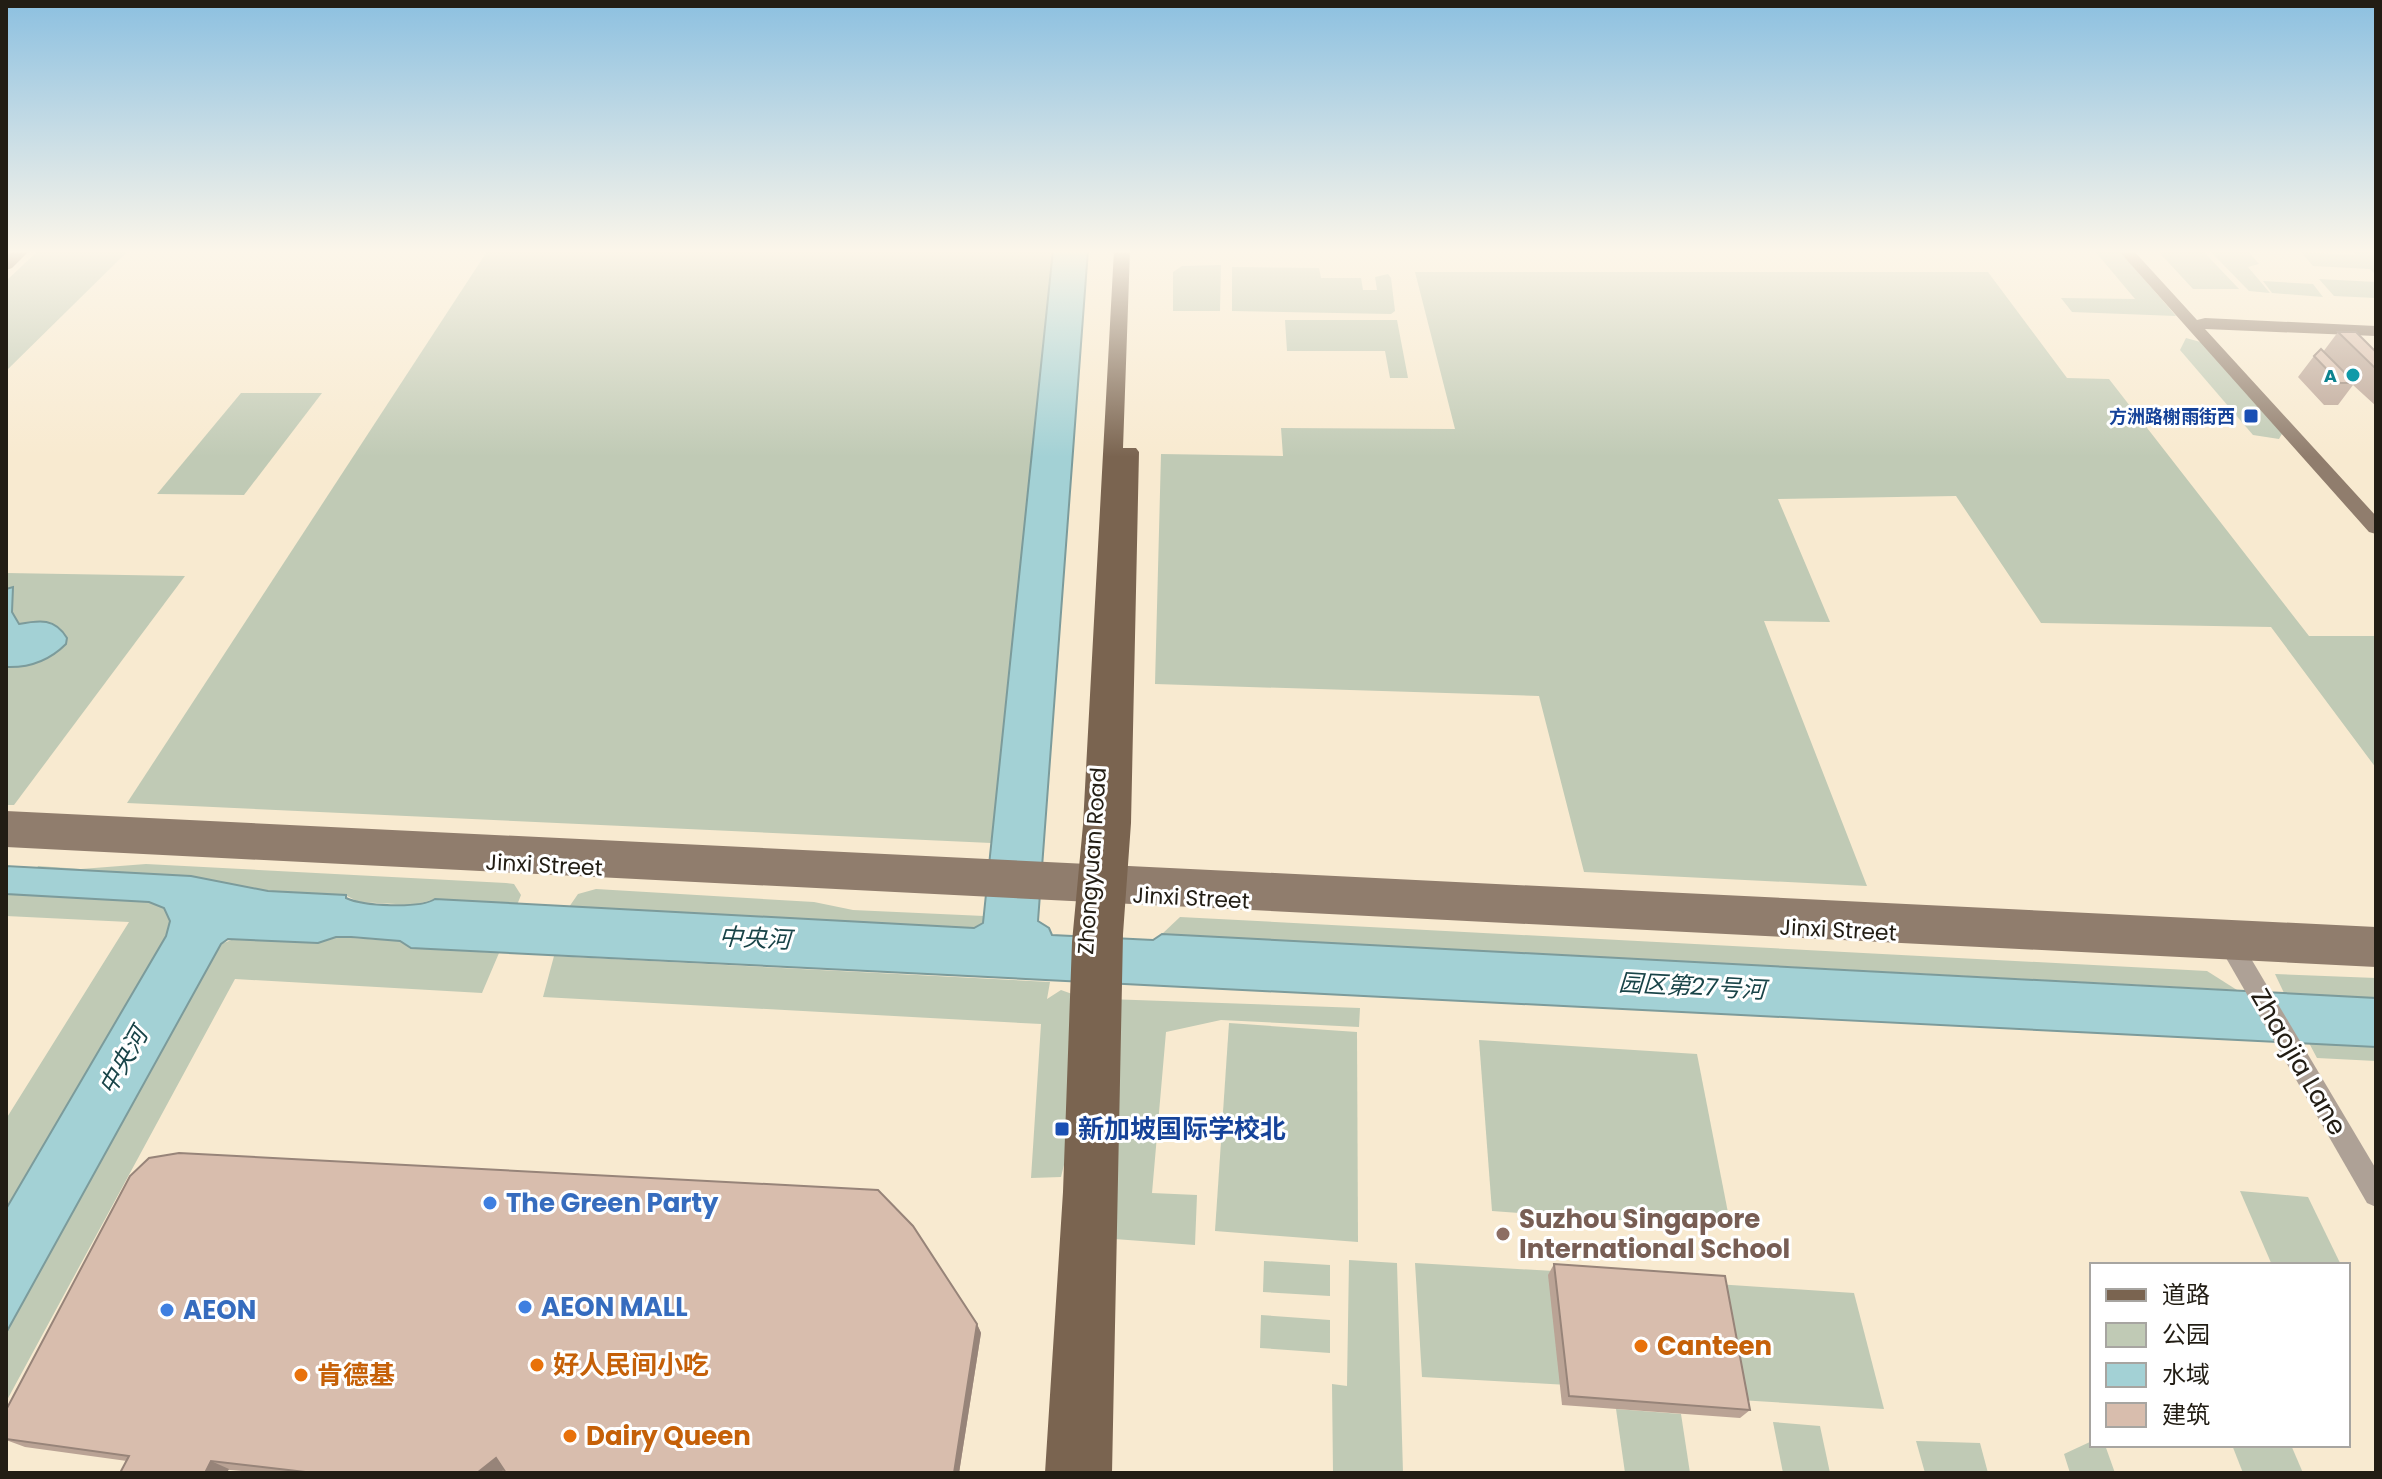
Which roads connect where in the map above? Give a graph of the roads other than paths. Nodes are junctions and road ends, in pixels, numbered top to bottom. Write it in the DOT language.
graph roads {
  1 [pos="1120,319"];
  2 [pos="1132,319"];
  3 [pos="2197,319"];
  4 [pos="2198,319"];
  5 [pos="2205,327"];
  6 [pos="2376,331"];
  7 [pos="2376,339"];
  8 [pos="2376,510"];
  9 [pos="2376,528"];
  10 [pos="6,820"];
  11 [pos="6,838"];
  12 [pos="985,879"];
  13 [pos="1103,885"];
  14 [pos="2376,938"];
  15 [pos="2227,940"];
  16 [pos="2376,956"];
  17 [pos="1096,991"];
  18 [pos="2376,1194"];
  19 [pos="1063,1473"];
  20 [pos="1094,1473"];
  1 -- 13 [label="main road, Zhongyuan Road"];
  2 -- 13 [label="main road, Zhongyuan Road"];
  3 -- 5 [label="main road"];
  4 -- 5 [label="main road"];
  5 -- 6 [label="main road"];
  5 -- 7 [label="main road"];
  5 -- 8 [label="main road"];
  5 -- 9 [label="main road"];
  10 -- 12 [label="main road, Jinxi Street"];
  11 -- 12 [label="main road, Jinxi Street"];
  12 -- 13 [label="main road, Jinxi Street"];
  13 -- 15 [label="main road, Jinxi Street"];
  13 -- 17 [label="main road, Zhongyuan Road"];
  14 -- 15 [label="main road, Jinxi Street"];
  15 -- 16 [label="main road, Jinxi Street"];
  15 -- 18 [label="street, Zhaojia Lane"];
  17 -- 19 [label="main road, Zhongyuan Road"];
  17 -- 20 [label="main road, Zhongyuan Road"];
}
